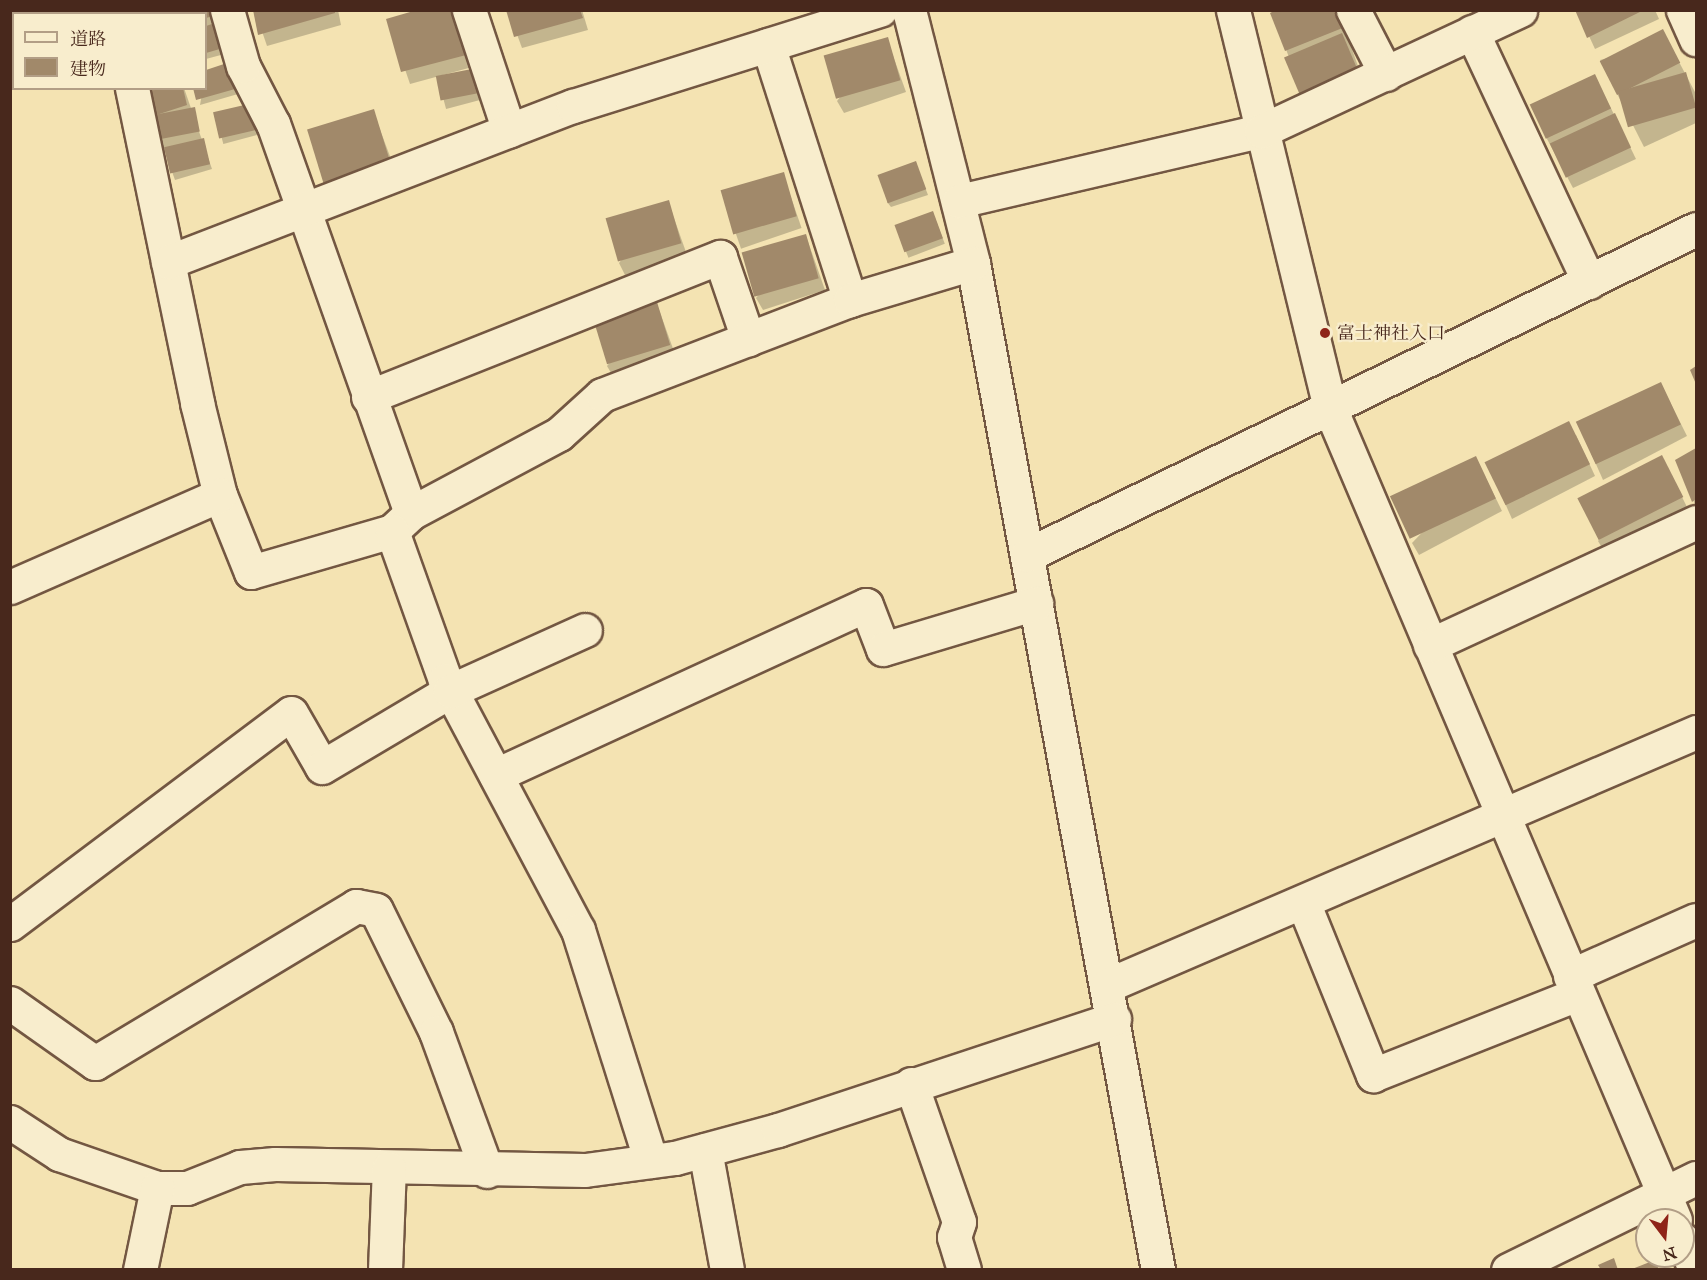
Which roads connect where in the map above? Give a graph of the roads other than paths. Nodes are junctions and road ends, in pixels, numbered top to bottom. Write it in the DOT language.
graph roads {
  1 [pos="227,10"];
  2 [pos="470,10"];
  3 [pos="880,10"];
  4 [pos="909,10"];
  5 [pos="1233,10"];
  6 [pos="1353,10"];
  7 [pos="1520,10"];
  8 [pos="1683,10"];
  9 [pos="1473,24"];
  10 [pos="1696,39"];
  11 [pos="768,45"];
  12 [pos="1386,74"];
  13 [pos="132,90"];
  14 [pos="1261,130"];
  15 [pos="509,131"];
  16 [pos="959,201"];
  17 [pos="301,209"];
  18 [pos="1696,229"];
  19 [pos="168,262"];
  20 [pos="973,263"];
  21 [pos="1589,282"];
  22 [pos="850,300"];
  23 [pos="748,339"];
  24 [pos="368,397"];
  25 [pos="1329,408"];
  26 [pos="220,495"];
  27 [pos="401,522"];
  28 [pos="1696,522"];
  29 [pos="1026,555"];
  30 [pos="10,587"];
  31 [pos="1036,603"];
  32 [pos="585,630"];
  33 [pos="1430,645"];
  34 [pos="450,691"];
  35 [pos="1696,732"];
  36 [pos="496,775"];
  37 [pos="1503,816"];
  38 [pos="1303,902"];
  39 [pos="1696,920"];
  40 [pos="10,924"];
  41 [pos="1108,985"];
  42 [pos="1574,985"];
  43 [pos="10,1004"];
  44 [pos="1114,1019"];
  45 [pos="912,1084"];
  46 [pos="10,1122"];
  47 [pos="705,1150"];
  48 [pos="651,1161"];
  49 [pos="389,1168"];
  50 [pos="487,1171"];
  51 [pos="1696,1178"];
  52 [pos="157,1188"];
  53 [pos="1669,1207"];
  54 [pos="140,1269"];
  55 [pos="385,1269"];
  56 [pos="727,1269"];
  57 [pos="964,1269"];
  58 [pos="1158,1269"];
  59 [pos="1508,1269"];
  1 -- 17 [label="street"];
  2 -- 15 [label="street"];
  3 -- 11 [label="street"];
  4 -- 16 [label="street"];
  5 -- 14 [label="street"];
  6 -- 12 [label="street"];
  7 -- 9 [label="street"];
  8 -- 10 [label="street"];
  9 -- 12 [label="street"];
  9 -- 21 [label="street"];
  11 -- 15 [label="street"];
  11 -- 22 [label="street"];
  12 -- 14 [label="street"];
  13 -- 19 [label="street"];
  14 -- 16 [label="street"];
  14 -- 25 [label="street"];
  15 -- 17 [label="street"];
  16 -- 20 [label="street"];
  17 -- 19 [label="street"];
  17 -- 24 [label="street"];
  18 -- 21 [label="street"];
  19 -- 26 [label="street"];
  20 -- 22 [label="street"];
  20 -- 29 [label="street"];
  21 -- 25 [label="street"];
  22 -- 23 [label="street"];
  23 -- 24 [label="street"];
  23 -- 27 [label="street"];
  24 -- 27 [label="street"];
  25 -- 29 [label="street"];
  25 -- 33 [label="street"];
  26 -- 27 [label="street"];
  26 -- 30 [label="street"];
  27 -- 34 [label="street"];
  28 -- 33 [label="street"];
  29 -- 31 [label="street"];
  31 -- 36 [label="street"];
  31 -- 41 [label="street"];
  32 -- 34 [label="street"];
  33 -- 37 [label="street"];
  34 -- 36 [label="street"];
  34 -- 40 [label="street"];
  35 -- 37 [label="street"];
  36 -- 48 [label="street"];
  37 -- 38 [label="street"];
  37 -- 42 [label="street"];
  38 -- 41 [label="street"];
  38 -- 42 [label="street"];
  39 -- 42 [label="street"];
  41 -- 44 [label="street"];
  42 -- 53 [label="street"];
  43 -- 50 [label="street"];
  44 -- 45 [label="street"];
  44 -- 58 [label="street"];
  45 -- 47 [label="street"];
  45 -- 57 [label="street"];
  46 -- 52 [label="street"];
  47 -- 48 [label="street"];
  47 -- 56 [label="street"];
  48 -- 50 [label="street"];
  49 -- 50 [label="street"];
  49 -- 52 [label="street"];
  49 -- 55 [label="street"];
  51 -- 53 [label="street"];
  52 -- 54 [label="street"];
  53 -- 59 [label="street"];
}
